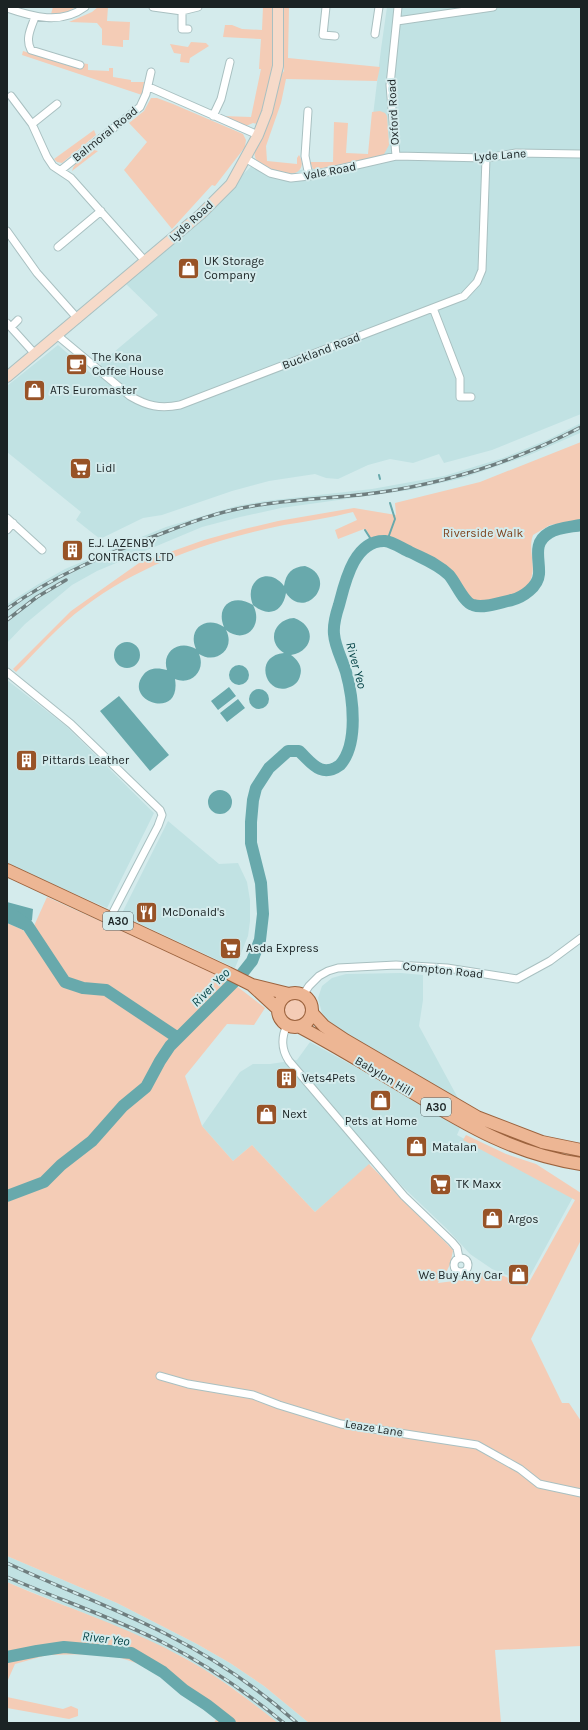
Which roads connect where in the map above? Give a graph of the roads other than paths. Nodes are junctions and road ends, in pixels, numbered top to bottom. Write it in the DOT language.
graph roads {
  1 [pos="85,7"];
  2 [pos="153,7"];
  3 [pos="198,7"];
  4 [pos="278,7"];
  5 [pos="326,7"];
  6 [pos="379,7"];
  7 [pos="398,7"];
  8 [pos="494,7"];
  9 [pos="7,8"];
  10 [pos="182,11"];
  11 [pos="35,17"];
  12 [pos="397,21"];
  13 [pos="188,29"];
  14 [pos="375,34"];
  15 [pos="335,36"];
  16 [pos="230,62"];
  17 [pos="80,65"];
  18 [pos="150,72"];
  19 [pos="148,87"];
  20 [pos="11,96"];
  21 [pos="57,104"];
  22 [pos="308,111"];
  23 [pos="214,116"];
  24 [pos="32,124"];
  25 [pos="258,135"];
  26 [pos="581,154"];
  27 [pos="396,156"];
  28 [pos="245,158"];
  29 [pos="486,158"];
  30 [pos="61,170"];
  31 [pos="309,176"];
  32 [pos="101,210"];
  33 [pos="7,231"];
  34 [pos="9,241"];
  35 [pos="58,247"];
  36 [pos="145,261"];
  37 [pos="433,308"];
  38 [pos="78,319"];
  39 [pos="18,320"];
  40 [pos="9,324"];
  41 [pos="58,336"];
  42 [pos="35,354"];
  43 [pos="7,377"];
  44 [pos="471,397"];
  45 [pos="7,518"];
  46 [pos="13,523"];
  47 [pos="7,530"];
  48 [pos="42,550"];
  49 [pos="7,672"];
  50 [pos="7,870"];
  51 [pos="110,918"];
  52 [pos="581,938"];
  53 [pos="252,985"];
  54 [pos="289,994"];
  55 [pos="303,995"];
  56 [pos="278,1009"];
  57 [pos="312,1013"];
  58 [pos="287,1025"];
  59 [pos="300,1027"];
  60 [pos="436,1100"];
  61 [pos="581,1150"];
  62 [pos="581,1164"];
  63 [pos="459,1258"];
  64 [pos="160,1376"];
  65 [pos="581,1493"];
  1 -- 11 [label="street"];
  2 -- 10 [label="street"];
  3 -- 10 [label="street"];
  4 -- 25 [label="street, Lyde Road"];
  5 -- 15 [label="street"];
  6 -- 14 [label="street"];
  7 -- 12 [label="street, Oxford Road"];
  8 -- 12 [label="street"];
  9 -- 11 [label="street"];
  10 -- 13 [label="street"];
  11 -- 17 [label="street"];
  12 -- 27 [label="street, Oxford Road"];
  16 -- 23 [label="street"];
  18 -- 19 [label="street, Balmoral Road"];
  19 -- 23 [label="street"];
  19 -- 30 [label="street, Balmoral Road"];
  20 -- 24 [label="street"];
  21 -- 24 [label="street"];
  22 -- 31 [label="street"];
  23 -- 25 [label="street"];
  24 -- 30 [label="street"];
  25 -- 28 [label="street, Lyde Road"];
  26 -- 29 [label="street, Lyde Lane"];
  27 -- 29 [label="street, Lyde Lane"];
  27 -- 31 [label="street, Vale Road"];
  28 -- 31 [label="street, Vale Road"];
  28 -- 36 [label="street, Lyde Road"];
  29 -- 37 [label="street, Buckland Road"];
  30 -- 32 [label="street"];
  32 -- 35 [label="street"];
  32 -- 36 [label="street"];
  33 -- 34 [label="street"];
  34 -- 38 [label="street"];
  36 -- 38 [label="street, Lyde Road"];
  37 -- 41 [label="street, Buckland Road"];
  37 -- 44 [label="street"];
  38 -- 41 [label="street, Lyde Road"];
  39 -- 40 [label="street"];
  40 -- 42 [label="street"];
  41 -- 42 [label="street, Lyde Road"];
  42 -- 43 [label="street, Lyde Road"];
  45 -- 46 [label="street"];
  46 -- 47 [label="street"];
  46 -- 48 [label="street"];
  49 -- 51 [label="street"];
  50 -- 51 [label="main road, A30"];
  51 -- 53 [label="main road, A30"];
  52 -- 55 [label="street, Compton Road"];
  53 -- 54 [label="main road, A30"];
  53 -- 56 [label="main road, A30"];
  54 -- 55 [label="main road, A30"];
  54 -- 56 [label="main road"];
  55 -- 57 [label="main road, A30"];
  56 -- 58 [label="main road, A30"];
  57 -- 59 [label="main road"];
  57 -- 60 [label="main road, Babylon Hill / A30"];
  58 -- 59 [label="main road, A30"];
  58 -- 63 [label="street"];
  59 -- 60 [label="main road, Babylon Hill / A30"];
  60 -- 61 [label="main road, Babylon Hill / A30"];
  60 -- 62 [label="main road, Babylon Hill / A30"];
  64 -- 65 [label="street, Leaze Lane"];
}
